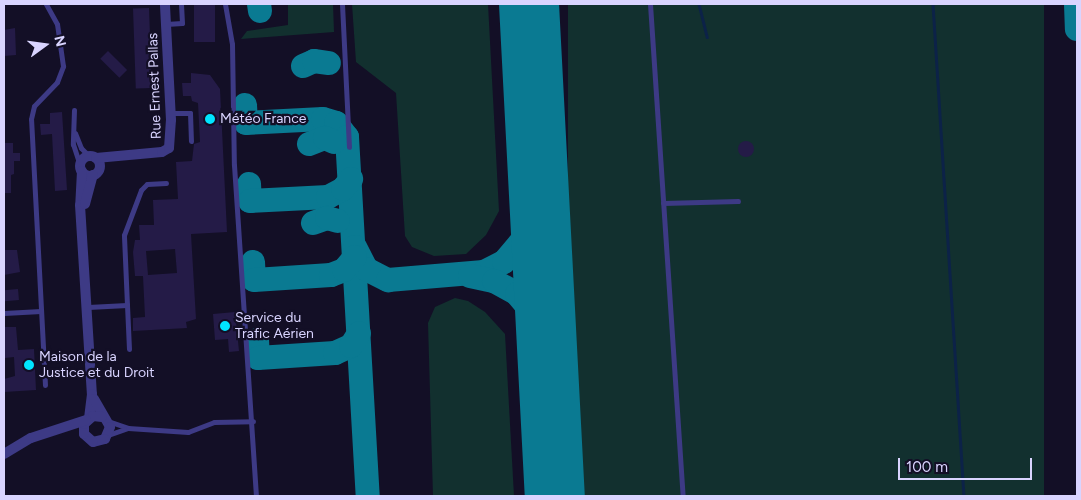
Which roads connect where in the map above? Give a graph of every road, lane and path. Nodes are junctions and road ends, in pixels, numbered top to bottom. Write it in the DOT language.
graph roads {
  1 [pos="46,4"];
  2 [pos="165,4"];
  3 [pos="181,4"];
  4 [pos="225,4"];
  5 [pos="342,4"];
  6 [pos="650,4"];
  7 [pos="166,24"];
  8 [pos="74,110"];
  9 [pos="171,113"];
  10 [pos="75,133"];
  11 [pos="191,141"];
  12 [pos="349,147"];
  13 [pos="122,155"];
  14 [pos="92,157"];
  15 [pos="81,168"];
  16 [pos="96,172"];
  17 [pos="166,183"];
  18 [pos="738,201"];
  19 [pos="663,203"];
  20 [pos="83,215"];
  21 [pos="126,305"];
  22 [pos="88,307"];
  23 [pos="41,311"];
  24 [pos="4,313"];
  25 [pos="129,349"];
  26 [pos="45,384"];
  27 [pos="92,394"];
  28 [pos="88,419"];
  29 [pos="104,419"];
  30 [pos="253,421"];
  31 [pos="128,428"];
  32 [pos="63,430"];
  33 [pos="84,434"];
  34 [pos="108,435"];
  35 [pos="4,441"];
  36 [pos="8,451"];
  37 [pos="256,496"];
  38 [pos="683,496"];
  1 -- 23 [label="lane"];
  2 -- 7 [label="street, Rue Ernest Pallas"];
  3 -- 7 [label="lane"];
  4 -- 30 [label="lane"];
  5 -- 12 [label="lane"];
  6 -- 19 [label="lane"];
  7 -- 9 [label="street, Rue Ernest Pallas"];
  8 -- 10 [label="lane"];
  9 -- 11 [label="lane"];
  9 -- 13 [label="street, Rue Ernest Pallas"];
  10 -- 14 [label="lane"];
  10 -- 15 [label="lane"];
  13 -- 14 [label="street, Rue Ernest Pallas"];
  13 -- 16 [label="street, Rue Ernest Pallas"];
  14 -- 15 [label="street"];
  14 -- 16 [label="street"];
  15 -- 16 [label="street"];
  15 -- 20 [label="street"];
  16 -- 20 [label="street"];
  17 -- 21 [label="lane"];
  18 -- 19 [label="lane"];
  19 -- 38 [label="lane"];
  20 -- 22 [label="street"];
  21 -- 22 [label="lane"];
  21 -- 25 [label="lane"];
  22 -- 27 [label="street"];
  23 -- 24 [label="lane"];
  23 -- 26 [label="lane"];
  27 -- 28 [label="street"];
  27 -- 29 [label="street"];
  28 -- 29 [label="street"];
  28 -- 32 [label="street"];
  28 -- 33 [label="street"];
  29 -- 31 [label="lane"];
  29 -- 34 [label="street"];
  30 -- 31 [label="lane"];
  30 -- 37 [label="lane"];
  31 -- 34 [label="lane"];
  32 -- 33 [label="street"];
  32 -- 36 [label="street"];
  33 -- 34 [label="street"];
  35 -- 36 [label="street"];
}
